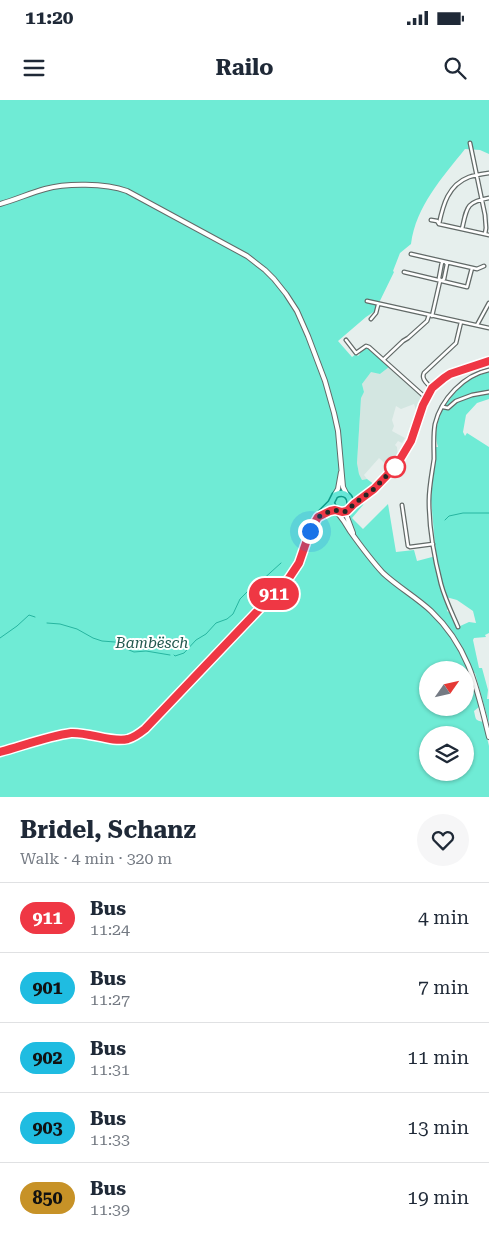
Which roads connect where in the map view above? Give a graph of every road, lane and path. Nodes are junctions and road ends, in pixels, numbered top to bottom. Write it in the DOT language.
graph roads {
  1 [pos="470,143"];
  2 [pos="489,173"];
  3 [pos="477,176"];
  4 [pos="489,198"];
  5 [pos="482,199"];
  6 [pos="0,204"];
  7 [pos="431,220"];
  8 [pos="439,224"];
  9 [pos="462,229"];
  10 [pos="487,235"];
  11 [pos="411,254"];
  12 [pos="445,262"];
  13 [pos="484,266"];
  14 [pos="472,268"];
  15 [pos="404,272"];
  16 [pos="440,281"];
  17 [pos="367,301"];
  18 [pos="489,303"];
  19 [pos="378,304"];
  20 [pos="431,315"];
  21 [pos="371,319"];
  22 [pos="461,322"];
  23 [pos="477,325"];
  24 [pos="489,328"];
  25 [pos="346,340"];
  26 [pos="384,359"];
  27 [pos="489,361"];
  28 [pos="489,370"];
  29 [pos="432,388"];
  30 [pos="489,392"];
  31 [pos="426,398"];
  32 [pos="442,407"];
  33 [pos="341,468"];
  34 [pos="335,495"];
  35 [pos="348,495"];
  36 [pos="364,497"];
  37 [pos="331,503"];
  38 [pos="402,505"];
  39 [pos="348,509"];
  40 [pos="336,511"];
  41 [pos="318,517"];
  42 [pos="355,537"];
  43 [pos="433,544"];
  44 [pos="458,627"];
  45 [pos="489,737"];
  46 [pos="0,752"];
  1 -- 3 [label="street"];
  2 -- 3 [label="street"];
  3 -- 5 [label="street"];
  3 -- 8 [label="street"];
  4 -- 5 [label="street"];
  5 -- 9 [label="street"];
  5 -- 10 [label="street"];
  6 -- 33 [label="main road"];
  7 -- 8 [label="street"];
  8 -- 9 [label="street"];
  9 -- 10 [label="street"];
  11 -- 12 [label="street"];
  12 -- 14 [label="street"];
  12 -- 16 [label="street"];
  13 -- 14 [label="street"];
  14 -- 16 [label="street"];
  15 -- 16 [label="street"];
  16 -- 20 [label="street"];
  17 -- 19 [label="street"];
  18 -- 23 [label="street"];
  19 -- 20 [label="street"];
  19 -- 21 [label="street"];
  20 -- 22 [label="street"];
  20 -- 26 [label="street"];
  22 -- 23 [label="street"];
  22 -- 29 [label="street"];
  23 -- 24 [label="street"];
  25 -- 26 [label="street"];
  26 -- 31 [label="street"];
  27 -- 29 [label="main road"];
  28 -- 32 [label="street"];
  29 -- 31 [label="main road"];
  30 -- 32 [label="street"];
  31 -- 36 [label="main road"];
  32 -- 43 [label="street"];
  33 -- 34 [label="main road"];
  33 -- 35 [label="main road"];
  34 -- 35 [label="main road"];
  34 -- 37 [label="main road"];
  35 -- 36 [label="main road"];
  35 -- 39 [label="main road"];
  36 -- 39 [label="main road"];
  37 -- 40 [label="main road"];
  37 -- 41 [label="main road"];
  38 -- 43 [label="street"];
  39 -- 40 [label="main road"];
  39 -- 42 [label="main road"];
  40 -- 41 [label="main road"];
  40 -- 42 [label="main road"];
  41 -- 46 [label="main road"];
  42 -- 45 [label="main road"];
  43 -- 44 [label="street"];
}
